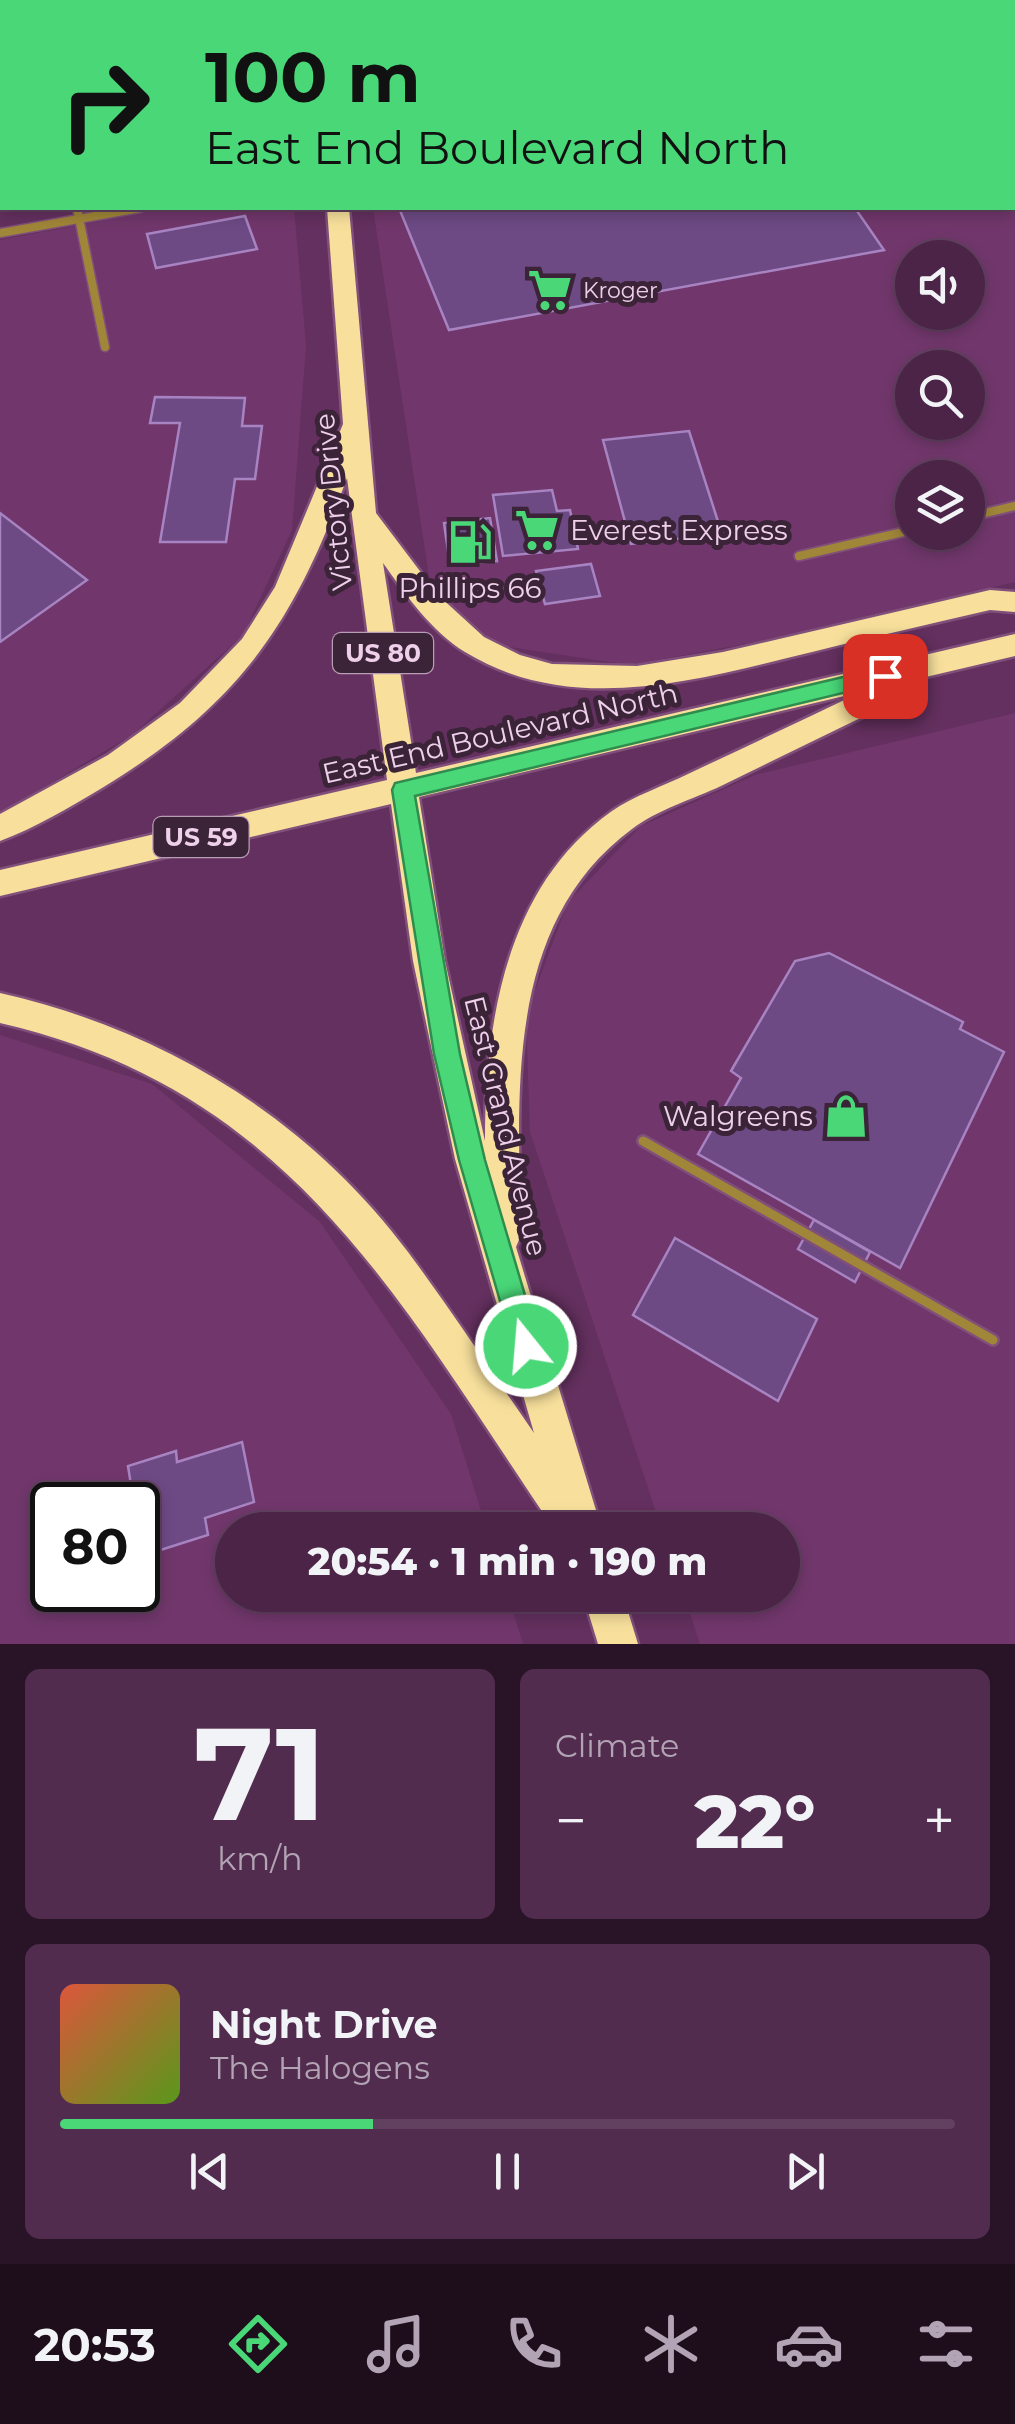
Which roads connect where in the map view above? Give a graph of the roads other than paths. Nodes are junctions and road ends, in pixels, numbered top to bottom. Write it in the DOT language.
graph roads {
  1 [pos="78,210"];
  2 [pos="128,210"];
  3 [pos="338,210"];
  4 [pos="80,218"];
  5 [pos="0,233"];
  6 [pos="106,347"];
  7 [pos="358,419"];
  8 [pos="1015,506"];
  9 [pos="985,513"];
  10 [pos="364,516"];
  11 [pos="895,534"];
  12 [pos="799,556"];
  13 [pos="1015,602"];
  14 [pos="1015,645"];
  15 [pos="959,658"];
  16 [pos="403,790"];
  17 [pos="0,828"];
  18 [pos="0,884"];
  19 [pos="0,1008"];
  20 [pos="643,1141"];
  21 [pos="504,1273"];
  22 [pos="992,1340"];
  23 [pos="567,1512"];
  24 [pos="575,1512"];
  25 [pos="608,1612"];
  26 [pos="618,1644"];
  1 -- 4 [label="street"];
  2 -- 4 [label="street"];
  3 -- 7 [label="highway, Victory Drive / US 80"];
  4 -- 5 [label="street"];
  4 -- 6 [label="street"];
  7 -- 10 [label="highway, Victory Drive / US 80"];
  7 -- 17 [label="highway"];
  8 -- 9 [label="lane"];
  10 -- 13 [label="highway"];
  10 -- 16 [label="highway, Victory Drive / US 80"];
  11 -- 12 [label="lane"];
  14 -- 15 [label="highway, East End Boulevard North / US 59"];
  15 -- 16 [label="highway, East End Boulevard North / US 59"];
  15 -- 21 [label="highway"];
  16 -- 18 [label="highway, East End Boulevard North / US 59"];
  16 -- 21 [label="highway, East Grand Avenue / US 80"];
  19 -- 23 [label="highway"];
  20 -- 22 [label="lane"];
  21 -- 24 [label="highway, East Grand Avenue / US 80"];
  25 -- 26 [label="highway"];
}
